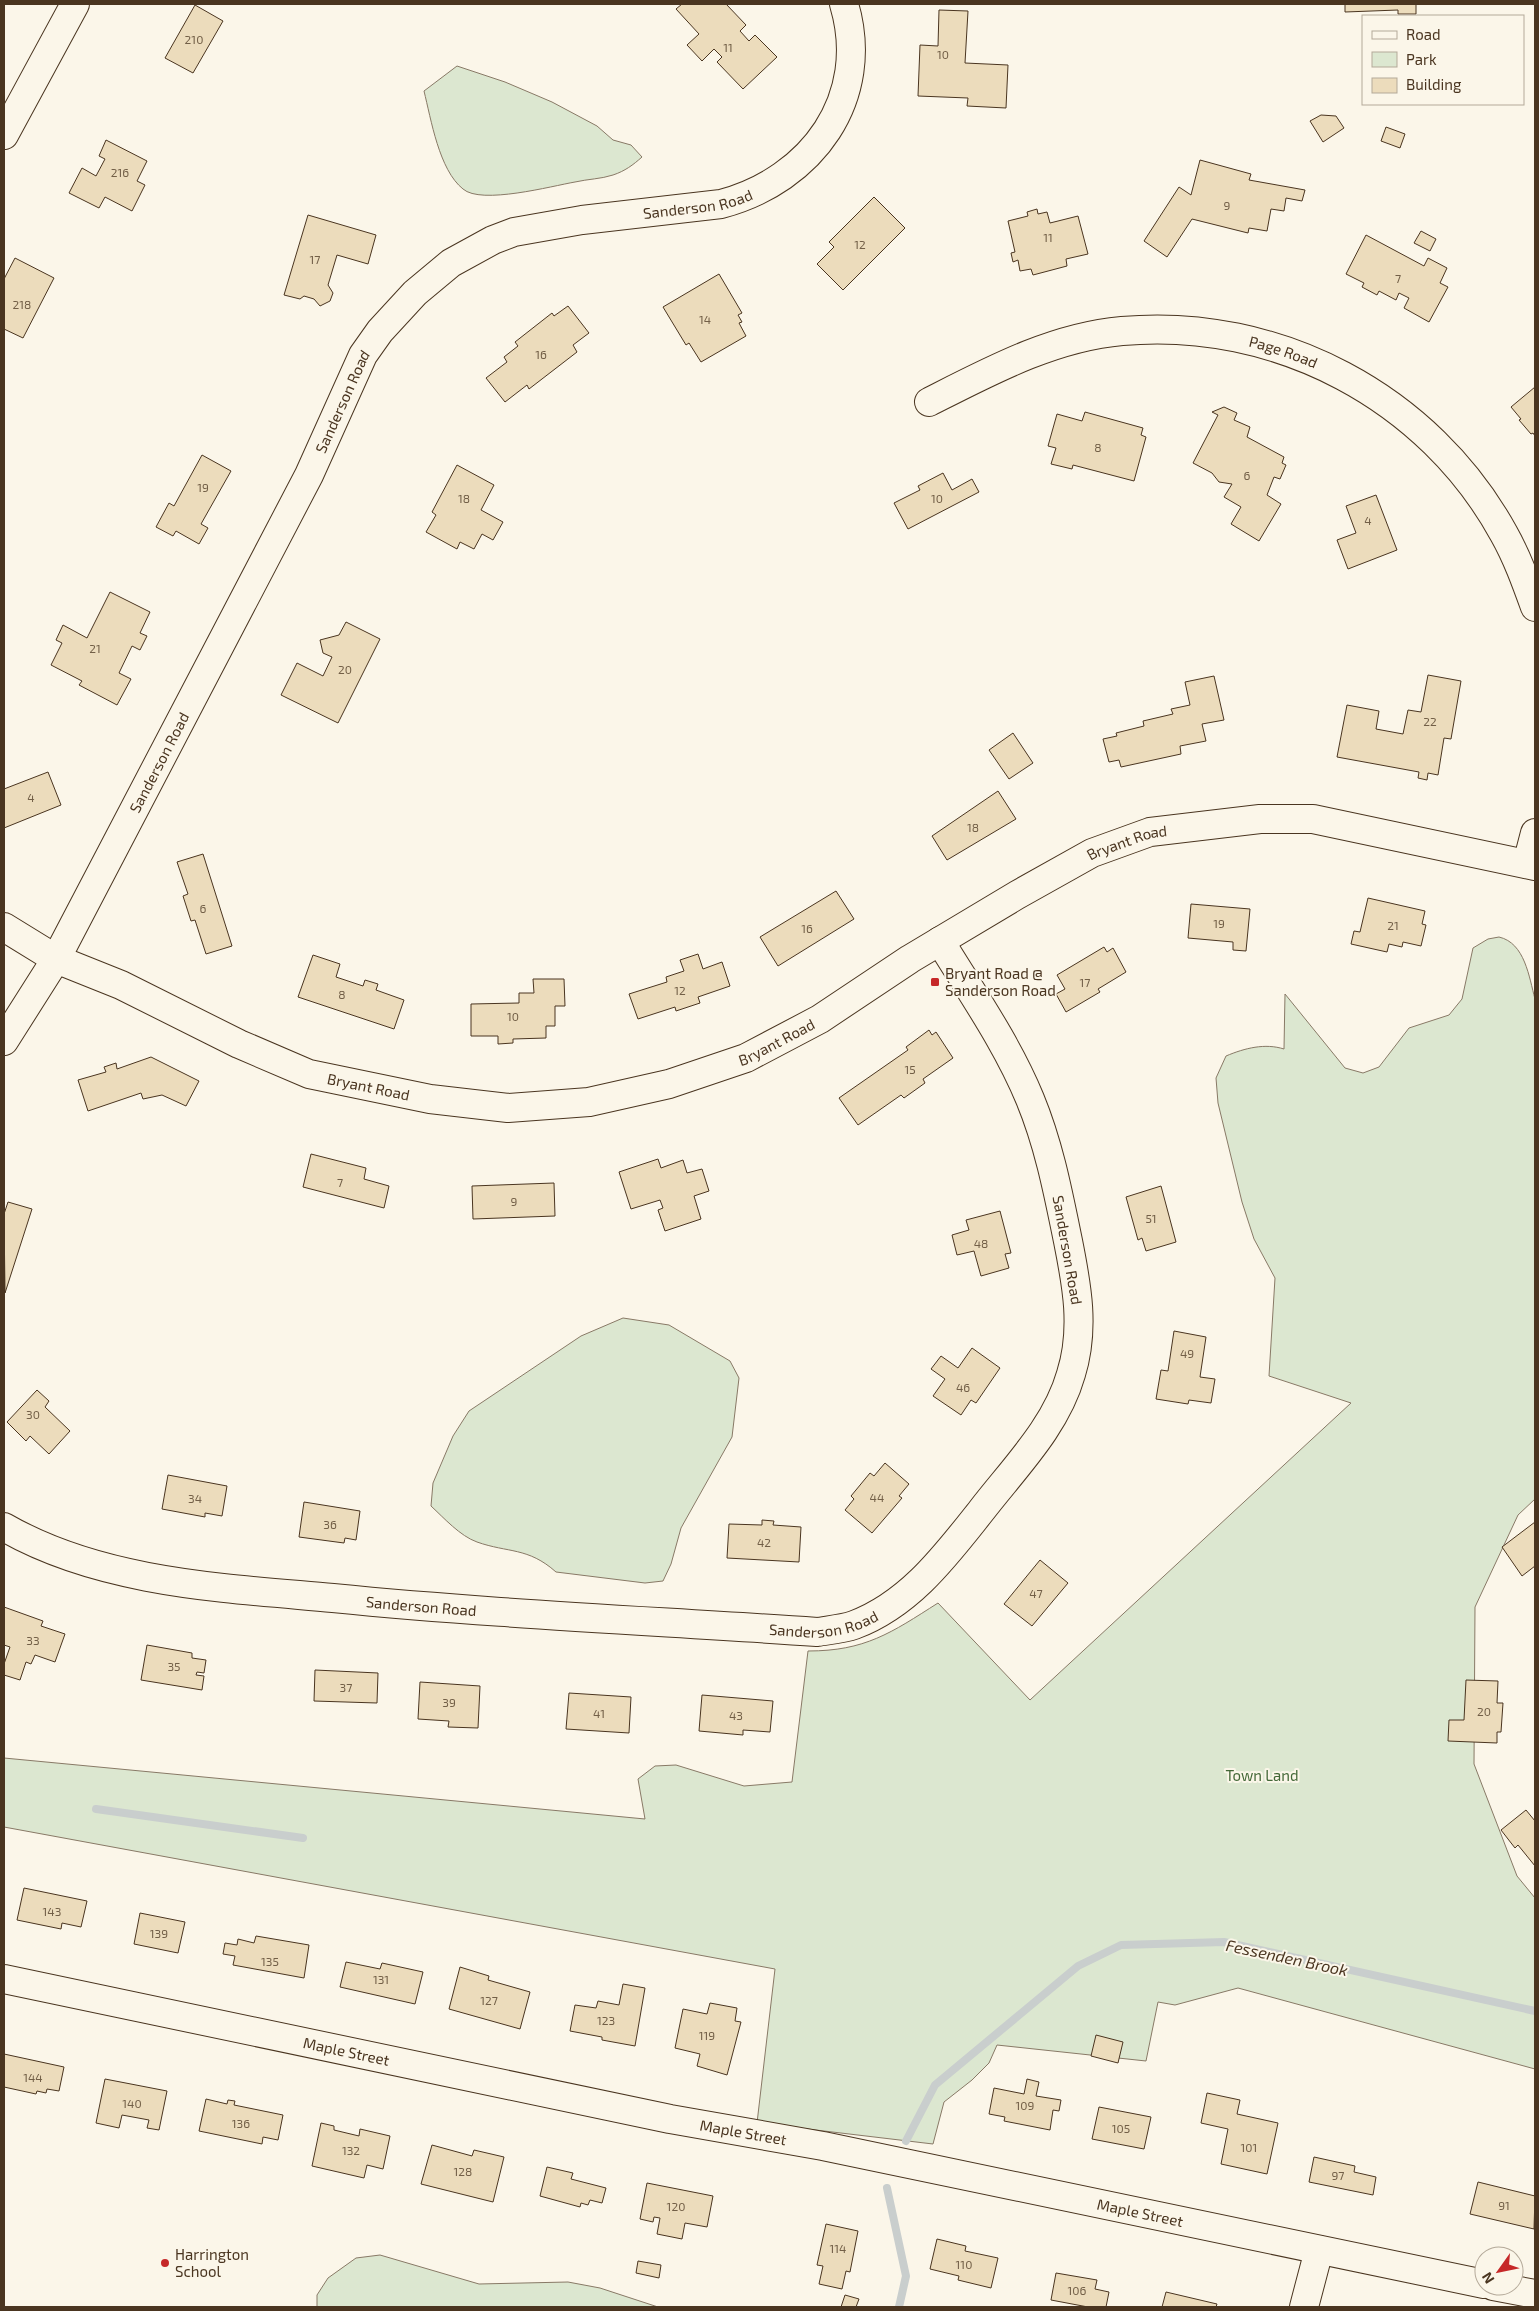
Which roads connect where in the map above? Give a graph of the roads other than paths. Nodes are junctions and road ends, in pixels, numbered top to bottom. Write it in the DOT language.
graph roads {
  1 [pos="75,4"];
  2 [pos="844,4"];
  3 [pos="4,135"];
  4 [pos="929,402"];
  5 [pos="1535,607"];
  6 [pos="1535,833"];
  7 [pos="1531,865"];
  8 [pos="4,927"];
  9 [pos="940,941"];
  10 [pos="56,959"];
  11 [pos="4,1041"];
  12 [pos="4,1527"];
  13 [pos="4,1979"];
  14 [pos="1319,2250"];
  15 [pos="1474,2282"];
  16 [pos="1304,2307"];
  1 -- 3 [label="street"];
  2 -- 10 [label="street, Sanderson Road"];
  4 -- 5 [label="street, Page Road"];
  6 -- 7 [label="street"];
  7 -- 9 [label="street, Bryant Road"];
  8 -- 10 [label="street, Bryant Road"];
  9 -- 10 [label="street, Bryant Road"];
  9 -- 12 [label="street, Sanderson Road"];
  10 -- 11 [label="street, Sanderson Road"];
  13 -- 14 [label="street, Maple Street"];
  14 -- 15 [label="street, Maple Street"];
  14 -- 16 [label="street"];
}
